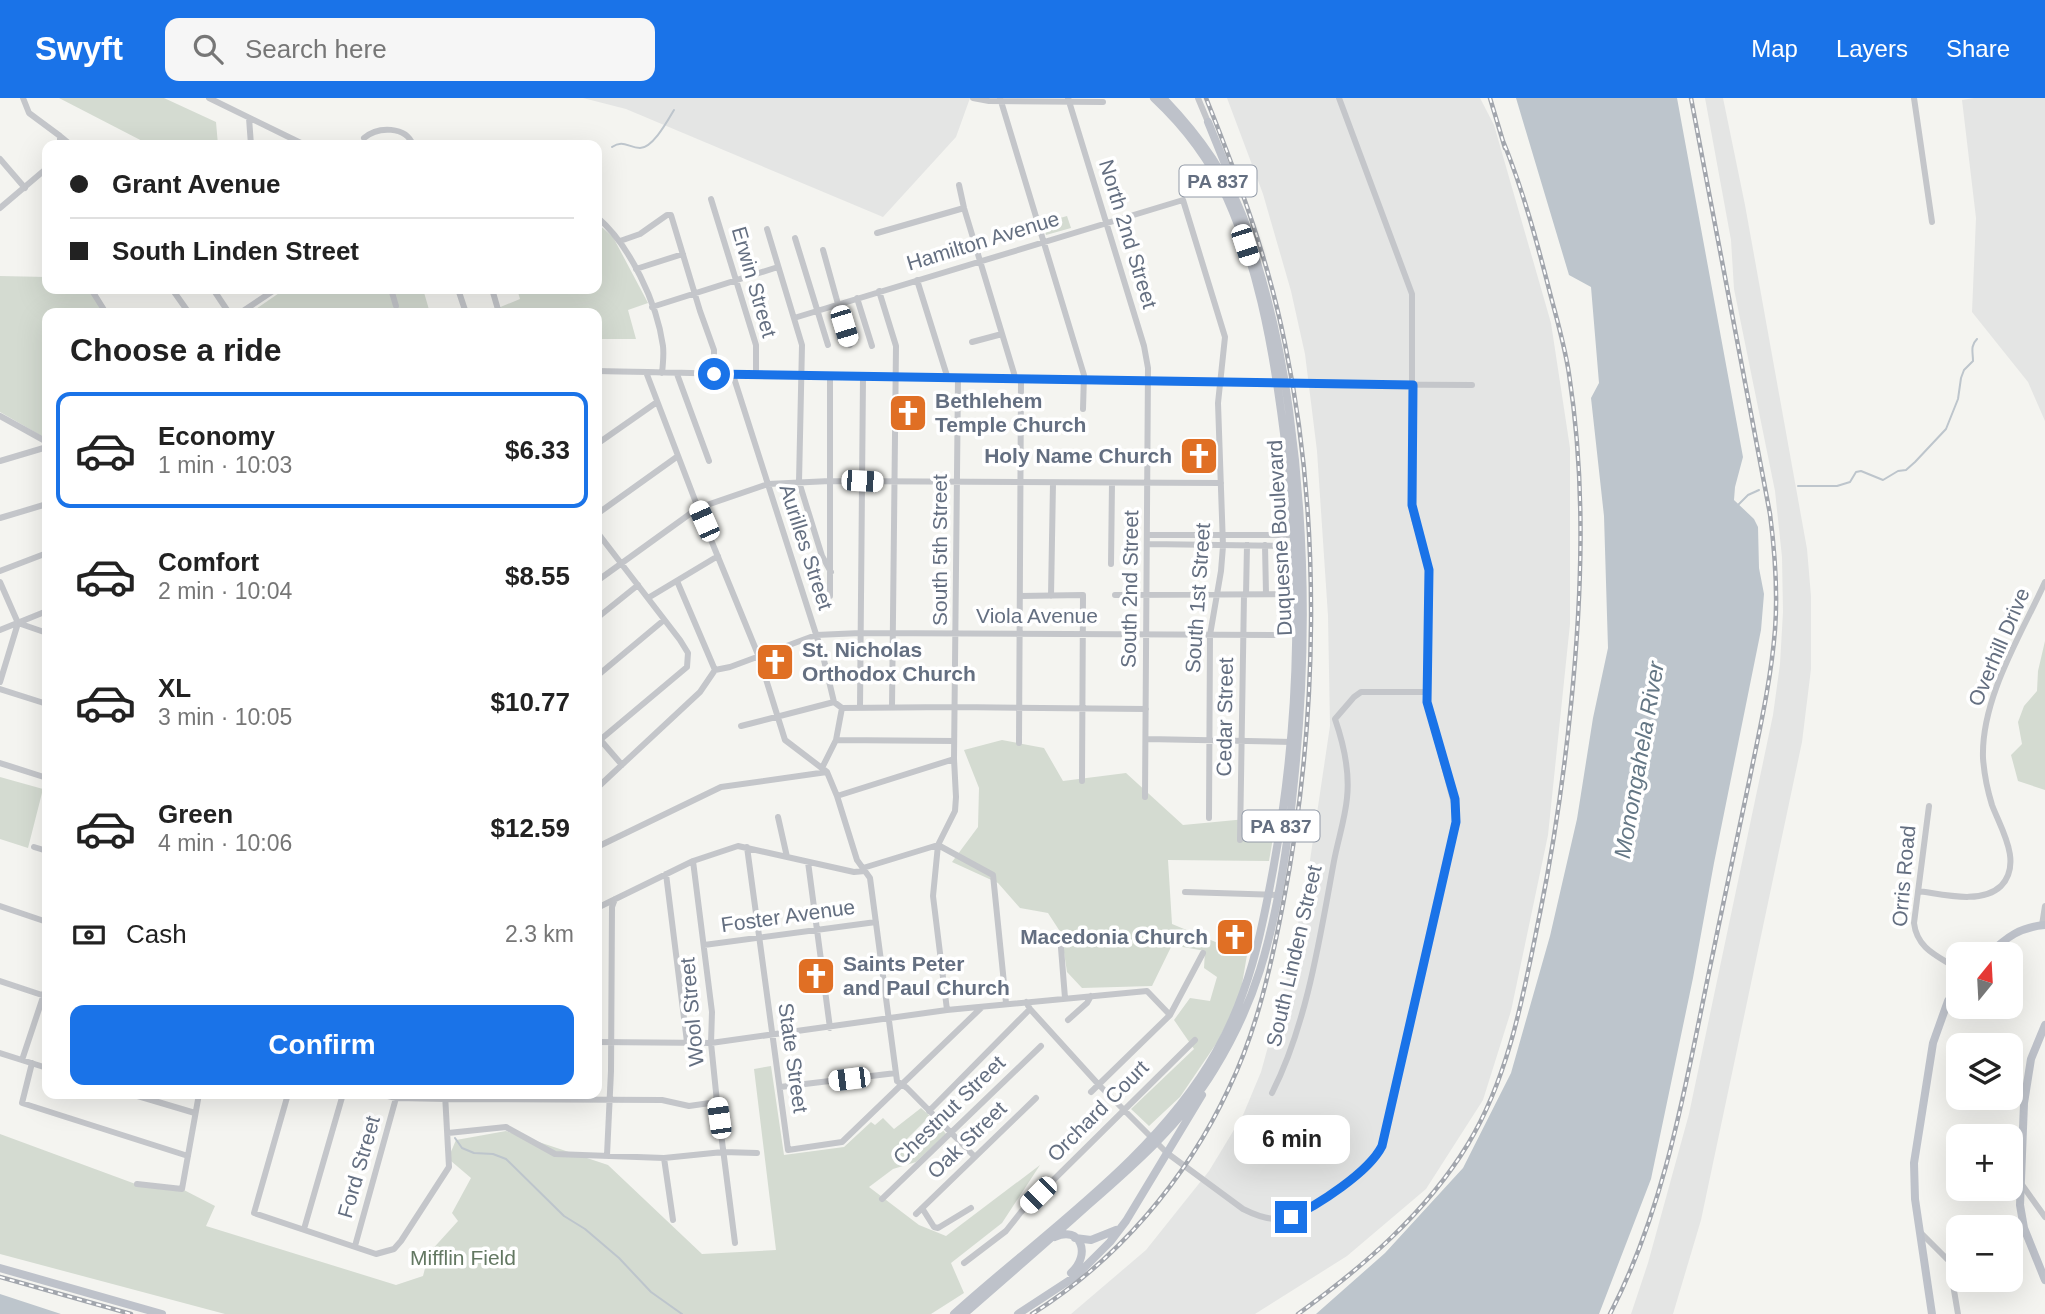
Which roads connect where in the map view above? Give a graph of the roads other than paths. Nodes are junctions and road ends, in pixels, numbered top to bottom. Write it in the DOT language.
graph roads {
  1 [pos="23,98"];
  2 [pos="209,98"];
  3 [pos="973,98"];
  4 [pos="1154,98"];
  5 [pos="1163,98"];
  6 [pos="1198,98"];
  7 [pos="1339,98"];
  8 [pos="1914,98"];
  9 [pos="1000,99"];
  10 [pos="1068,99"];
  11 [pos="1103,102"];
  12 [pos="249,118"];
  13 [pos="1208,122"];
  14 [pos="1192,134"];
  15 [pos="60,136"];
  16 [pos="364,138"];
  17 [pos="60,140"];
  18 [pos="65,140"];
  19 [pos="251,140"];
  20 [pos="295,140"];
  21 [pos="410,140"];
  22 [pos="0,159"];
  23 [pos="42,173"];
  24 [pos="959,185"];
  25 [pos="25,188"];
  26 [pos="711,199"];
  27 [pos="1183,200"];
  28 [pos="0,208"];
  29 [pos="964,208"];
  30 [pos="1245,221"];
  31 [pos="602,222"];
  32 [pos="1106,222"];
  33 [pos="1932,222"];
  34 [pos="767,229"];
  35 [pos="1240,231"];
  36 [pos="877,233"];
  37 [pos="795,238"];
  38 [pos="620,241"];
  39 [pos="1043,241"];
  40 [pos="823,250"];
  41 [pos="682,254"];
  42 [pos="981,261"];
  43 [pos="778,267"];
  44 [pos="636,269"];
  45 [pos="736,280"];
  46 [pos="917,280"];
  47 [pos="879,291"];
  48 [pos="694,293"];
  49 [pos="268,294"];
  50 [pos="392,294"];
  51 [pos="857,298"];
  52 [pos="838,304"];
  53 [pos="396,306"];
  54 [pos="652,307"];
  55 [pos="248,308"];
  56 [pos="817,311"];
  57 [pos="794,318"];
  58 [pos="1002,334"];
  59 [pos="972,342"];
  60 [pos="828,345"];
  61 [pos="850,345"];
  62 [pos="873,346"];
  63 [pos="602,371"];
  64 [pos="646,372"];
  65 [pos="663,373"];
  66 [pos="677,374"];
  67 [pos="714,374"];
  68 [pos="733,375"];
  69 [pos="756,376"];
  70 [pos="801,376"];
  71 [pos="895,376"];
  72 [pos="830,377"];
  73 [pos="863,377"];
  74 [pos="948,379"];
  75 [pos="958,379"];
  76 [pos="1018,380"];
  77 [pos="1084,380"];
  78 [pos="1148,381"];
  79 [pos="1222,382"];
  80 [pos="1282,382"];
  81 [pos="1413,385"];
  82 [pos="1472,385"];
  83 [pos="657,402"];
  84 [pos="1083,409"];
  85 [pos="0,416"];
  86 [pos="42,439"];
  87 [pos="602,440"];
  88 [pos="42,448"];
  89 [pos="678,456"];
  90 [pos="0,461"];
  91 [pos="709,461"];
  92 [pos="830,481"];
  93 [pos="862,481"];
  94 [pos="799,482"];
  95 [pos="893,482"];
  96 [pos="957,483"];
  97 [pos="1021,483"];
  98 [pos="1052,483"];
  99 [pos="1112,483"];
  100 [pos="1221,483"];
  101 [pos="768,484"];
  102 [pos="1148,484"];
  103 [pos="42,505"];
  104 [pos="698,508"];
  105 [pos="602,510"];
  106 [pos="0,518"];
  107 [pos="1149,535"];
  108 [pos="1298,535"];
  109 [pos="1221,536"];
  110 [pos="602,539"];
  111 [pos="1148,544"];
  112 [pos="1223,545"];
  113 [pos="1247,545"];
  114 [pos="1265,545"];
  115 [pos="1299,546"];
  116 [pos="42,555"];
  117 [pos="718,556"];
  118 [pos="621,564"];
  119 [pos="1111,564"];
  120 [pos="0,571"];
  121 [pos="831,572"];
  122 [pos="602,577"];
  123 [pos="677,580"];
  124 [pos="0,582"];
  125 [pos="2045,582"];
  126 [pos="638,585"];
  127 [pos="1266,594"];
  128 [pos="1297,594"];
  129 [pos="1115,595"];
  130 [pos="1147,595"];
  131 [pos="1216,595"];
  132 [pos="1245,595"];
  133 [pos="830,596"];
  134 [pos="1020,596"];
  135 [pos="1051,596"];
  136 [pos="649,598"];
  137 [pos="42,613"];
  138 [pos="602,614"];
  139 [pos="664,620"];
  140 [pos="18,624"];
  141 [pos="0,631"];
  142 [pos="42,631"];
  143 [pos="861,633"];
  144 [pos="892,633"];
  145 [pos="957,633"];
  146 [pos="1019,633"];
  147 [pos="1083,634"];
  148 [pos="816,635"];
  149 [pos="1146,635"];
  150 [pos="1210,635"];
  151 [pos="1244,635"];
  152 [pos="1275,635"];
  153 [pos="759,657"];
  154 [pos="715,670"];
  155 [pos="602,672"];
  156 [pos="0,682"];
  157 [pos="0,689"];
  158 [pos="1427,692"];
  159 [pos="42,702"];
  160 [pos="834,702"];
  161 [pos="860,707"];
  162 [pos="892,707"];
  163 [pos="955,707"];
  164 [pos="842,708"];
  165 [pos="1020,709"];
  166 [pos="1083,709"];
  167 [pos="1146,709"];
  168 [pos="779,716"];
  169 [pos="741,726"];
  170 [pos="602,735"];
  171 [pos="1147,739"];
  172 [pos="836,740"];
  173 [pos="1210,740"];
  174 [pos="954,741"];
  175 [pos="602,742"];
  176 [pos="1242,742"];
  177 [pos="1292,742"];
  178 [pos="1019,743"];
  179 [pos="954,759"];
  180 [pos="0,763"];
  181 [pos="622,765"];
  182 [pos="824,770"];
  183 [pos="42,776"];
  184 [pos="1082,781"];
  185 [pos="602,784"];
  186 [pos="837,796"];
  187 [pos="1145,797"];
  188 [pos="1929,806"];
  189 [pos="778,817"];
  190 [pos="1209,818"];
  191 [pos="1240,840"];
  192 [pos="602,845"];
  193 [pos="938,845"];
  194 [pos="34,846"];
  195 [pos="747,847"];
  196 [pos="42,849"];
  197 [pos="788,857"];
  198 [pos="693,861"];
  199 [pos="808,862"];
  200 [pos="864,870"];
  201 [pos="666,874"];
  202 [pos="1918,891"];
  203 [pos="1185,892"];
  204 [pos="1273,894"];
  205 [pos="615,899"];
  206 [pos="0,906"];
  207 [pos="602,906"];
  208 [pos="2045,906"];
  209 [pos="42,920"];
  210 [pos="876,922"];
  211 [pos="2043,925"];
  212 [pos="818,930"];
  213 [pos="758,938"];
  214 [pos="2002,942"];
  215 [pos="704,945"];
  216 [pos="1061,948"];
  217 [pos="1203,953"];
  218 [pos="1946,962"];
  219 [pos="0,981"];
  220 [pos="42,995"];
  221 [pos="1091,996"];
  222 [pos="1065,998"];
  223 [pos="1026,1002"];
  224 [pos="1006,1003"];
  225 [pos="982,1006"];
  226 [pos="42,1007"];
  227 [pos="1946,1007"];
  228 [pos="1030,1009"];
  229 [pos="947,1010"];
  230 [pos="1170,1015"];
  231 [pos="888,1017"];
  232 [pos="1068,1020"];
  233 [pos="2045,1025"];
  234 [pos="830,1028"];
  235 [pos="1233,1035"];
  236 [pos="772,1036"];
  237 [pos="1195,1040"];
  238 [pos="602,1042"];
  239 [pos="611,1042"];
  240 [pos="687,1042"];
  241 [pos="711,1043"];
  242 [pos="1041,1046"];
  243 [pos="0,1053"];
  244 [pos="22,1060"];
  245 [pos="32,1063"];
  246 [pos="42,1066"];
  247 [pos="896,1073"];
  248 [pos="1099,1085"];
  249 [pos="902,1086"];
  250 [pos="780,1087"];
  251 [pos="1091,1092"];
  252 [pos="1272,1093"];
  253 [pos="1037,1098"];
  254 [pos="147,1099"];
  255 [pos="198,1099"];
  256 [pos="287,1099"];
  257 [pos="342,1099"];
  258 [pos="396,1099"];
  259 [pos="445,1099"];
  260 [pos="602,1099"];
  261 [pos="610,1099"];
  262 [pos="717,1102"];
  263 [pos="1123,1110"];
  264 [pos="929,1111"];
  265 [pos="195,1114"];
  266 [pos="2023,1124"];
  267 [pos="448,1133"];
  268 [pos="950,1133"];
  269 [pos="1154,1140"];
  270 [pos="723,1152"];
  271 [pos="757,1153"];
  272 [pos="1167,1153"];
  273 [pos="607,1155"];
  274 [pos="188,1156"];
  275 [pos="975,1157"];
  276 [pos="664,1158"];
  277 [pos="136,1184"];
  278 [pos="2023,1186"];
  279 [pos="882,1199"];
  280 [pos="2020,1201"];
  281 [pos="922,1208"];
  282 [pos="971,1208"];
  283 [pos="916,1214"];
  284 [pos="2045,1217"];
  285 [pos="673,1220"];
  286 [pos="1126,1221"];
  287 [pos="304,1229"];
  288 [pos="1920,1232"];
  289 [pos="1075,1238"];
  290 [pos="1049,1240"];
  291 [pos="735,1243"];
  292 [pos="355,1246"];
  293 [pos="964,1263"];
  294 [pos="0,1268"];
  295 [pos="2045,1280"];
  296 [pos="964,1310"];
  297 [pos="162,1314"];
  298 [pos="952,1314"];
  299 [pos="1010,1314"];
  300 [pos="1018,1314"];
  301 [pos="1932,1314"];
  302 [pos="1958,1314"];
  1 -- 15 [label="street"];
  2 -- 12 [label="street"];
  3 -- 9 [label="street"];
  4 -- 14 [label="main road, Duquesne Boulevard / PA 837"];
  5 -- 14 [label="main road, Duquesne Boulevard / PA 837"];
  6 -- 13 [label="street"];
  7 -- 81 [label="street"];
  8 -- 33 [label="street"];
  9 -- 10 [label="street"];
  9 -- 39 [label="street"];
  10 -- 11 [label="street"];
  10 -- 32 [label="street, North 2nd Street"];
  12 -- 19 [label="street"];
  12 -- 20 [label="street"];
  13 -- 14 [label="main road"];
  13 -- 30 [label="main road"];
  14 -- 30 [label="main road, Duquesne Boulevard / PA 837"];
  14 -- 35 [label="main road, Duquesne Boulevard / PA 837"];
  15 -- 17 [label="street"];
  15 -- 18 [label="street"];
  16 -- 21 [label="street"];
  22 -- 25 [label="street"];
  23 -- 25 [label="street"];
  24 -- 29 [label="street"];
  25 -- 28 [label="street"];
  26 -- 45 [label="street, Erwin Street"];
  27 -- 32 [label="street, Hamilton Avenue"];
  27 -- 79 [label="street, South 1st Street"];
  29 -- 36 [label="street"];
  29 -- 42 [label="street"];
  30 -- 35 [label="main road"];
  30 -- 80 [label="main road, Duquesne Boulevard / PA 837"];
  31 -- 38 [label="street"];
  32 -- 39 [label="street, Hamilton Avenue"];
  32 -- 78 [label="street, North 2nd Street"];
  34 -- 43 [label="street"];
  35 -- 80 [label="main road, Duquesne Boulevard / PA 837"];
  37 -- 56 [label="street"];
  38 -- 41 [label="street"];
  38 -- 44 [label="street"];
  39 -- 42 [label="street, Hamilton Avenue"];
  39 -- 77 [label="street"];
  40 -- 52 [label="street"];
  41 -- 44 [label="street"];
  41 -- 48 [label="street"];
  42 -- 46 [label="street, Hamilton Avenue"];
  42 -- 58 [label="street"];
  43 -- 45 [label="street"];
  43 -- 57 [label="street"];
  44 -- 54 [label="street"];
  45 -- 48 [label="street"];
  45 -- 69 [label="street, Erwin Street"];
  46 -- 47 [label="street, Hamilton Avenue"];
  46 -- 74 [label="street"];
  47 -- 51 [label="street, Hamilton Avenue"];
  47 -- 71 [label="street"];
  48 -- 54 [label="street"];
  48 -- 67 [label="street"];
  49 -- 55 [label="street"];
  50 -- 53 [label="street"];
  51 -- 52 [label="street, Hamilton Avenue"];
  51 -- 62 [label="street"];
  52 -- 56 [label="street, Hamilton Avenue"];
  52 -- 61 [label="street"];
  54 -- 65 [label="street"];
  56 -- 57 [label="street, Hamilton Avenue"];
  56 -- 60 [label="street"];
  57 -- 70 [label="street"];
  58 -- 59 [label="street"];
  58 -- 76 [label="street"];
  63 -- 64 [label="street"];
  64 -- 65 [label="street"];
  64 -- 83 [label="street"];
  65 -- 66 [label="street"];
  66 -- 67 [label="street"];
  66 -- 91 [label="street"];
  67 -- 68 [label="street"];
  68 -- 69 [label="street"];
  68 -- 101 [label="street, Aurilles Street"];
  69 -- 70 [label="street"];
  70 -- 72 [label="street"];
  70 -- 94 [label="street"];
  71 -- 73 [label="street"];
  71 -- 74 [label="street"];
  71 -- 95 [label="street"];
  72 -- 73 [label="street"];
  72 -- 92 [label="street"];
  73 -- 93 [label="street"];
  74 -- 75 [label="street"];
  75 -- 76 [label="street"];
  75 -- 96 [label="street, South 5th Street"];
  76 -- 77 [label="street"];
  76 -- 97 [label="street"];
  77 -- 78 [label="street"];
  77 -- 84 [label="street"];
  78 -- 79 [label="street"];
  78 -- 102 [label="street, South 2nd Street"];
  79 -- 80 [label="street"];
  79 -- 100 [label="street, South 1st Street"];
  80 -- 81 [label="street"];
  80 -- 108 [label="main road, Duquesne Boulevard / PA 837"];
  81 -- 82 [label="street"];
  81 -- 158 [label="street"];
  83 -- 87 [label="street"];
  83 -- 89 [label="street"];
  85 -- 86 [label="street"];
  88 -- 90 [label="street"];
  89 -- 104 [label="street"];
  89 -- 105 [label="street"];
  92 -- 93 [label="street"];
  92 -- 94 [label="street"];
  92 -- 121 [label="street"];
  93 -- 95 [label="street"];
  93 -- 143 [label="street"];
  94 -- 101 [label="street"];
  94 -- 121 [label="street"];
  95 -- 96 [label="street"];
  95 -- 144 [label="street"];
  96 -- 97 [label="street"];
  96 -- 145 [label="street, South 5th Street"];
  97 -- 98 [label="street"];
  97 -- 134 [label="street"];
  98 -- 99 [label="street"];
  98 -- 135 [label="street"];
  99 -- 102 [label="street"];
  99 -- 119 [label="street"];
  100 -- 102 [label="street"];
  100 -- 109 [label="street, South 1st Street"];
  101 -- 104 [label="street"];
  101 -- 148 [label="street, Aurilles Street"];
  102 -- 107 [label="street, South 2nd Street"];
  103 -- 106 [label="street"];
  104 -- 117 [label="street"];
  104 -- 118 [label="street"];
  107 -- 109 [label="street"];
  107 -- 111 [label="street, South 2nd Street"];
  108 -- 109 [label="street"];
  108 -- 115 [label="main road, PA 837"];
  109 -- 112 [label="street, South 1st Street"];
  110 -- 118 [label="street"];
  111 -- 112 [label="street"];
  111 -- 130 [label="street, South 2nd Street"];
  112 -- 113 [label="street"];
  112 -- 131 [label="street, South 1st Street"];
  113 -- 114 [label="street"];
  113 -- 132 [label="street, Cedar Street"];
  114 -- 115 [label="street"];
  114 -- 127 [label="street"];
  115 -- 128 [label="main road, PA 837"];
  115 -- 204 [label="main road, Duquesne Boulevard / PA 837"];
  116 -- 120 [label="street"];
  117 -- 123 [label="street"];
  117 -- 153 [label="street"];
  118 -- 122 [label="street"];
  118 -- 126 [label="street"];
  121 -- 133 [label="street"];
  123 -- 136 [label="street"];
  123 -- 154 [label="street"];
  124 -- 140 [label="street"];
  125 -- 202 [label="street, Overhill Drive"];
  126 -- 136 [label="street"];
  126 -- 138 [label="street"];
  127 -- 128 [label="street"];
  127 -- 132 [label="street"];
  128 -- 177 [label="main road, PA 837"];
  129 -- 130 [label="street"];
  130 -- 131 [label="street"];
  130 -- 149 [label="street, South 2nd Street"];
  131 -- 132 [label="street"];
  131 -- 150 [label="street, South 1st Street"];
  132 -- 151 [label="street, Cedar Street"];
  134 -- 135 [label="street"];
  134 -- 146 [label="street"];
  135 -- 147 [label="street"];
  136 -- 139 [label="street"];
  137 -- 140 [label="street"];
  139 -- 155 [label="street"];
  139 -- 170 [label="street"];
  140 -- 141 [label="street"];
  140 -- 142 [label="street"];
  140 -- 156 [label="street"];
  143 -- 144 [label="street, Viola Avenue"];
  143 -- 148 [label="street, Viola Avenue"];
  143 -- 161 [label="street"];
  144 -- 145 [label="street, Viola Avenue"];
  144 -- 162 [label="street"];
  145 -- 146 [label="street, Viola Avenue"];
  145 -- 163 [label="street, South 5th Street"];
  146 -- 147 [label="street, Viola Avenue"];
  146 -- 165 [label="street"];
  147 -- 149 [label="street, Viola Avenue"];
  147 -- 166 [label="street"];
  148 -- 153 [label="street, Viola Avenue"];
  148 -- 160 [label="street, Aurilles Street"];
  149 -- 150 [label="street, Viola Avenue"];
  149 -- 167 [label="street, South 2nd Street"];
  150 -- 151 [label="street, Viola Avenue"];
  150 -- 173 [label="street, South 1st Street"];
  151 -- 152 [label="street, Viola Avenue"];
  151 -- 176 [label="street, Cedar Street"];
  153 -- 154 [label="street, Viola Avenue"];
  153 -- 168 [label="street"];
  154 -- 181 [label="street"];
  157 -- 159 [label="street"];
  158 -- 252 [label="street, South Linden Street"];
  158 -- 272 [label="street"];
  160 -- 164 [label="street"];
  160 -- 168 [label="street"];
  161 -- 162 [label="street"];
  161 -- 164 [label="street"];
  162 -- 163 [label="street"];
  163 -- 165 [label="street"];
  163 -- 174 [label="street, South 5th Street"];
  164 -- 172 [label="street"];
  165 -- 166 [label="street"];
  165 -- 178 [label="street"];
  166 -- 167 [label="street"];
  166 -- 184 [label="street"];
  167 -- 171 [label="street, South 2nd Street"];
  168 -- 169 [label="street"];
  168 -- 182 [label="street"];
  171 -- 173 [label="street"];
  171 -- 187 [label="street, South 2nd Street"];
  172 -- 174 [label="street"];
  172 -- 182 [label="street"];
  173 -- 176 [label="street"];
  173 -- 190 [label="street, South 1st Street"];
  174 -- 179 [label="street, South 5th Street"];
  175 -- 181 [label="street"];
  176 -- 177 [label="street"];
  176 -- 191 [label="street, Cedar Street"];
  177 -- 204 [label="main road, PA 837"];
  179 -- 186 [label="street"];
  179 -- 193 [label="street, South 5th Street"];
  180 -- 183 [label="street"];
  181 -- 185 [label="street"];
  182 -- 186 [label="street"];
  182 -- 192 [label="street"];
  186 -- 200 [label="street"];
  188 -- 202 [label="street, Orris Road"];
  189 -- 197 [label="street"];
  193 -- 200 [label="street"];
  193 -- 224 [label="street"];
  193 -- 229 [label="street, South 5th Street"];
  194 -- 196 [label="street"];
  195 -- 197 [label="street"];
  195 -- 198 [label="street"];
  195 -- 213 [label="street, State Street"];
  197 -- 199 [label="street"];
  198 -- 201 [label="street"];
  198 -- 215 [label="street, Wool Street"];
  199 -- 200 [label="street"];
  199 -- 212 [label="street"];
  200 -- 210 [label="street"];
  201 -- 205 [label="street"];
  201 -- 240 [label="street"];
  202 -- 218 [label="street, Orris Road"];
  203 -- 204 [label="street"];
  204 -- 235 [label="main road, Duquesne Boulevard / PA 837"];
  204 -- 269 [label="main road, PA 837"];
  205 -- 207 [label="street"];
  205 -- 239 [label="street"];
  206 -- 209 [label="street"];
  208 -- 211 [label="street"];
  210 -- 212 [label="street, Foster Avenue"];
  210 -- 231 [label="street"];
  211 -- 214 [label="main road"];
  212 -- 213 [label="street, Foster Avenue"];
  212 -- 234 [label="street"];
  213 -- 215 [label="street, Foster Avenue"];
  213 -- 236 [label="street, State Street"];
  215 -- 241 [label="street, Wool Street"];
  216 -- 222 [label="street"];
  217 -- 230 [label="street"];
  219 -- 220 [label="street"];
  221 -- 222 [label="street"];
  221 -- 230 [label="street"];
  221 -- 232 [label="street"];
  222 -- 223 [label="street"];
  223 -- 224 [label="street"];
  223 -- 228 [label="street"];
  224 -- 225 [label="street"];
  225 -- 229 [label="street"];
  225 -- 249 [label="street"];
  226 -- 244 [label="street"];
  227 -- 288 [label="main road"];
  228 -- 248 [label="street"];
  228 -- 264 [label="street"];
  229 -- 231 [label="street"];
  230 -- 248 [label="street"];
  231 -- 234 [label="street"];
  231 -- 247 [label="street"];
  233 -- 266 [label="main road"];
  234 -- 236 [label="street"];
  235 -- 269 [label="main road"];
  235 -- 272 [label="main road, PA 837"];
  236 -- 241 [label="street"];
  236 -- 250 [label="street, State Street"];
  237 -- 263 [label="street, Orchard Court"];
  238 -- 239 [label="street"];
  239 -- 240 [label="street"];
  239 -- 261 [label="street"];
  240 -- 241 [label="street"];
  241 -- 262 [label="street, Wool Street"];
  242 -- 268 [label="street, Chestnut Street"];
  243 -- 244 [label="street"];
  244 -- 245 [label="street"];
  245 -- 246 [label="street"];
  245 -- 274 [label="street"];
  247 -- 249 [label="street"];
  247 -- 250 [label="street"];
  248 -- 251 [label="street"];
  248 -- 263 [label="street"];
  249 -- 250 [label="street, State Street"];
  249 -- 264 [label="street"];
  253 -- 275 [label="street, Oak Street"];
  254 -- 265 [label="street"];
  255 -- 265 [label="street"];
  256 -- 287 [label="street"];
  257 -- 287 [label="street"];
  258 -- 292 [label="street, Ford Street"];
  259 -- 267 [label="street"];
  260 -- 261 [label="street"];
  261 -- 262 [label="street"];
  261 -- 273 [label="street"];
  262 -- 270 [label="street, Wool Street"];
  263 -- 269 [label="street"];
  263 -- 293 [label="street, Orchard Court"];
  264 -- 268 [label="street"];
  265 -- 274 [label="street"];
  267 -- 273 [label="street"];
  267 -- 292 [label="street"];
  268 -- 275 [label="street"];
  268 -- 279 [label="street, Chestnut Street"];
  269 -- 272 [label="street"];
  269 -- 290 [label="main road"];
  269 -- 296 [label="main road, PA 837"];
  270 -- 271 [label="street"];
  270 -- 276 [label="street"];
  270 -- 291 [label="street, Wool Street"];
  272 -- 286 [label="main road, PA 837"];
  273 -- 276 [label="street"];
  274 -- 277 [label="street"];
  275 -- 281 [label="street, Oak Street"];
  276 -- 285 [label="street"];
  278 -- 284 [label="street"];
  280 -- 295 [label="main road"];
  281 -- 282 [label="street, Oak Street"];
  281 -- 283 [label="street, Oak Street"];
  286 -- 289 [label="main road"];
  286 -- 300 [label="main road, PA 837"];
  287 -- 292 [label="street"];
  288 -- 301 [label="main road"];
  288 -- 302 [label="street"];
  289 -- 290 [label="main road"];
  289 -- 299 [label="main road"];
  290 -- 296 [label="main road"];
  294 -- 297 [label="main road"];
  296 -- 298 [label="main road"];
}
